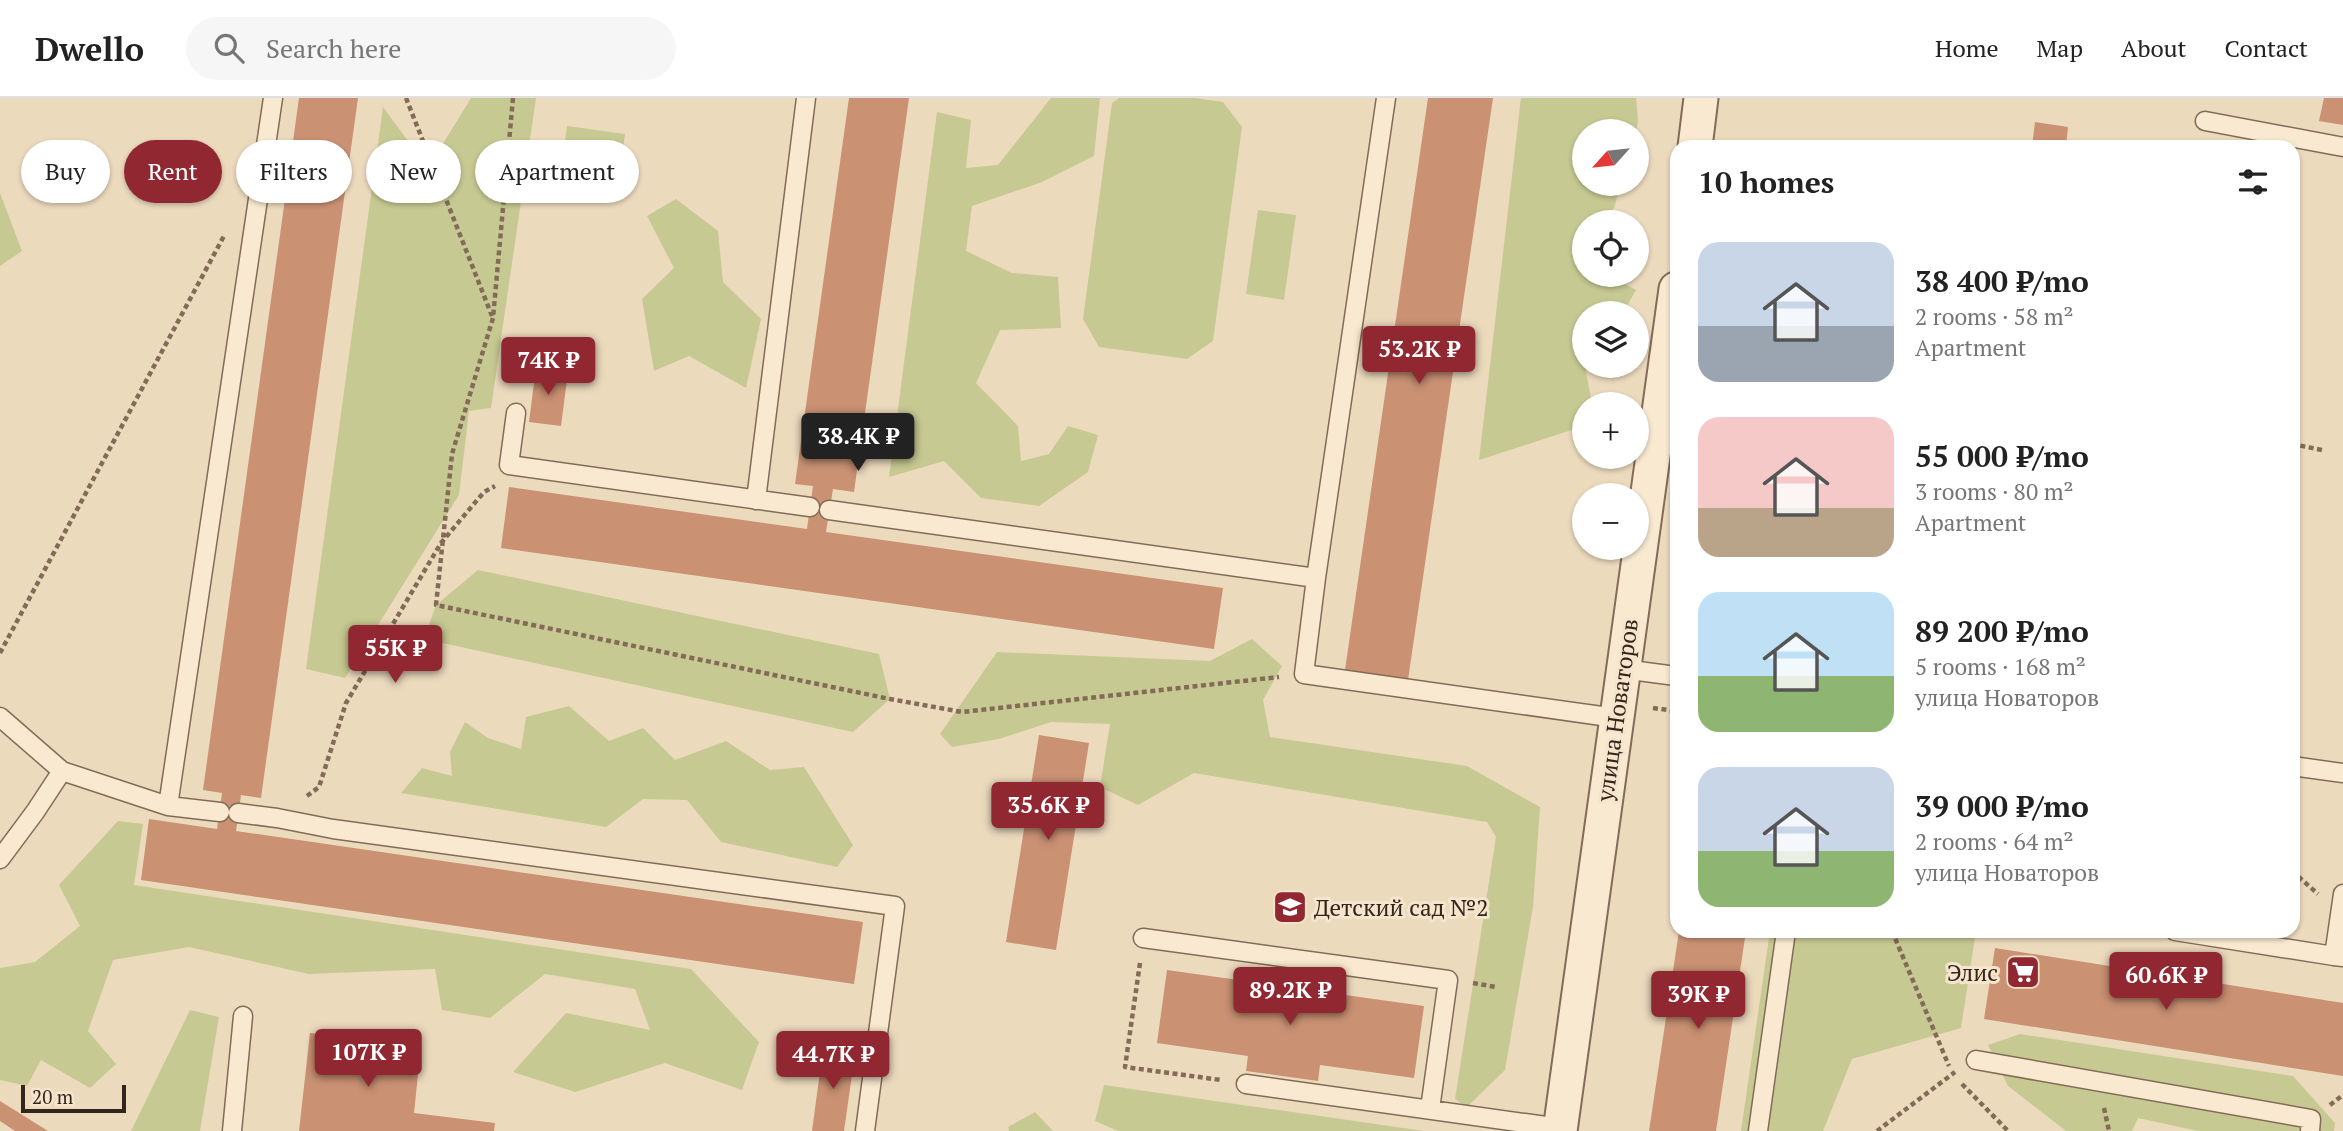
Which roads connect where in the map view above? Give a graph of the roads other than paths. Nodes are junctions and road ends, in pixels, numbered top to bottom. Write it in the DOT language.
graph roads {
  1 [pos="273,98"];
  2 [pos="806,98"];
  3 [pos="1386,98"];
  4 [pos="1701,98"];
  5 [pos="2205,121"];
  6 [pos="1696,140"];
  7 [pos="2343,147"];
  8 [pos="1670,332"];
  9 [pos="516,413"];
  10 [pos="755,500"];
  11 [pos="810,507"];
  12 [pos="829,510"];
  13 [pos="1316,578"];
  14 [pos="1623,669"];
  15 [pos="1670,675"];
  16 [pos="0,717"];
  17 [pos="1616,718"];
  18 [pos="2300,767"];
  19 [pos="62,771"];
  20 [pos="2343,773"];
  21 [pos="168,806"];
  22 [pos="220,812"];
  23 [pos="238,813"];
  24 [pos="0,859"];
  25 [pos="2343,894"];
  26 [pos="1143,938"];
  27 [pos="1785,938"];
  28 [pos="2221,938"];
  29 [pos="2339,956"];
  30 [pos="243,1016"];
  31 [pos="1976,1060"];
  32 [pos="1246,1084"];
  33 [pos="1430,1109"];
  34 [pos="1560,1129"];
  35 [pos="232,1131"];
  36 [pos="864,1131"];
  37 [pos="1758,1131"];
  38 [pos="2310,1131"];
  1 -- 21 [label="lane"];
  2 -- 10 [label="lane"];
  3 -- 13 [label="lane"];
  4 -- 6 [label="street"];
  5 -- 7 [label="lane"];
  8 -- 14 [label="street, улица Новаторов"];
  9 -- 10 [label="lane"];
  10 -- 11 [label="lane"];
  12 -- 13 [label="lane"];
  13 -- 17 [label="lane"];
  14 -- 15 [label="lane"];
  14 -- 17 [label="street, улица Новаторов"];
  16 -- 19 [label="lane"];
  17 -- 34 [label="street, улица Новаторов"];
  18 -- 20 [label="lane"];
  19 -- 21 [label="lane"];
  19 -- 24 [label="lane"];
  21 -- 22 [label="lane"];
  23 -- 36 [label="lane"];
  25 -- 29 [label="lane"];
  26 -- 33 [label="lane"];
  27 -- 37 [label="lane"];
  28 -- 29 [label="lane"];
  30 -- 35 [label="lane"];
  31 -- 38 [label="lane"];
  32 -- 33 [label="lane"];
  33 -- 34 [label="lane"];
}
